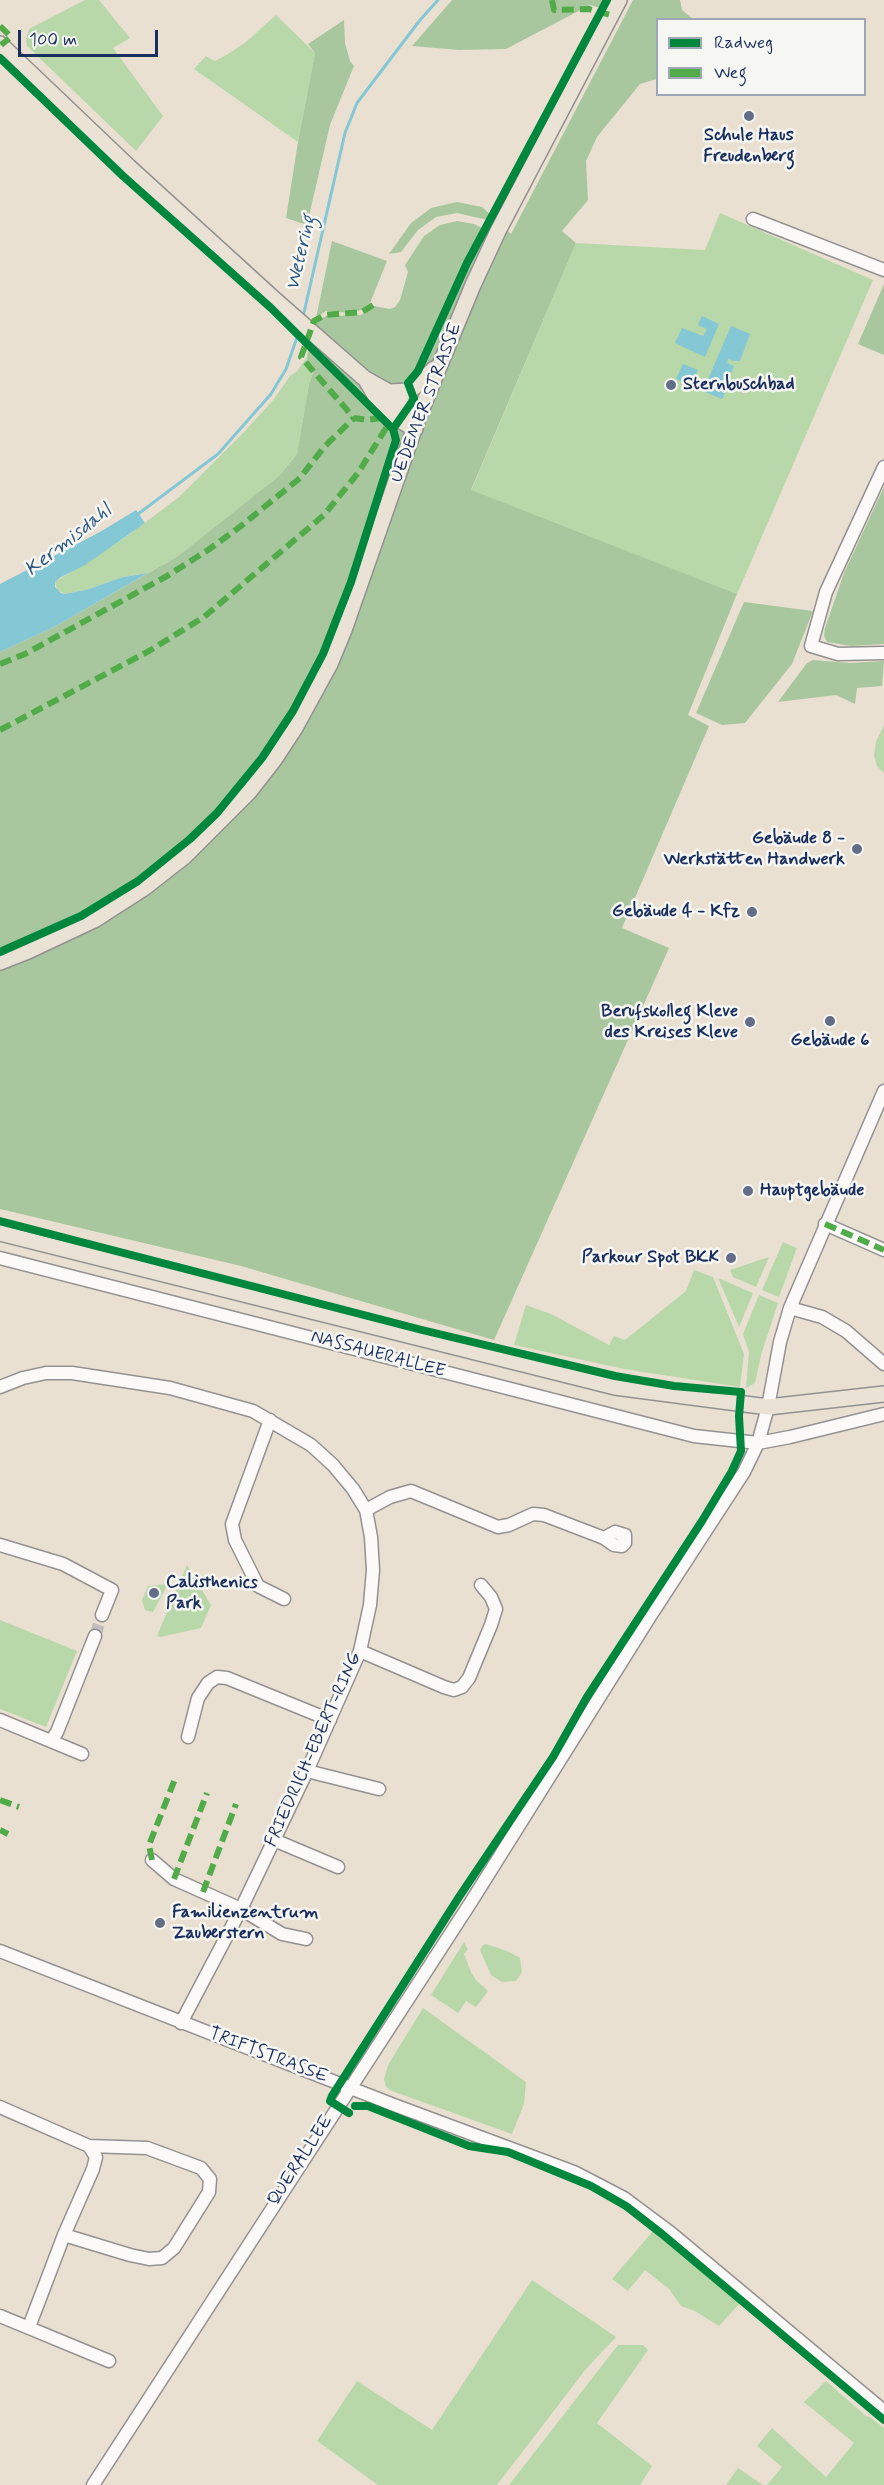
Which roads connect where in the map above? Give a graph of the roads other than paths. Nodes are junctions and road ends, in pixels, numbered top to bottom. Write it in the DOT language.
graph roads {
  1 [pos="619,0"];
  2 [pos="0,44"];
  3 [pos="753,219"];
  4 [pos="884,270"];
  5 [pos="440,362"];
  6 [pos="364,378"];
  7 [pos="389,392"];
  8 [pos="416,423"];
  9 [pos="884,467"];
  10 [pos="884,653"];
  11 [pos="0,962"];
  12 [pos="884,1091"];
  13 [pos="825,1224"];
  14 [pos="0,1233"];
  15 [pos="884,1250"];
  16 [pos="0,1258"];
  17 [pos="790,1308"];
  18 [pos="884,1364"];
  19 [pos="0,1387"];
  20 [pos="884,1394"];
  21 [pos="768,1407"];
  22 [pos="884,1413"];
  23 [pos="270,1420"];
  24 [pos="756,1448"];
  25 [pos="366,1510"];
  26 [pos="604,1538"];
  27 [pos="0,1545"];
  28 [pos="481,1586"];
  29 [pos="284,1599"];
  30 [pos="102,1615"];
  31 [pos="94,1636"];
  32 [pos="360,1651"];
  33 [pos="0,1720"];
  34 [pos="330,1720"];
  35 [pos="188,1737"];
  36 [pos="51,1741"];
  37 [pos="82,1754"];
  38 [pos="307,1771"];
  39 [pos="379,1789"];
  40 [pos="274,1840"];
  41 [pos="152,1860"];
  42 [pos="338,1867"];
  43 [pos="241,1909"];
  44 [pos="306,1939"];
  45 [pos="0,1951"];
  46 [pos="181,2023"];
  47 [pos="350,2088"];
  48 [pos="0,2107"];
  49 [pos="89,2146"];
  50 [pos="64,2235"];
  51 [pos="0,2316"];
  52 [pos="29,2327"];
  53 [pos="108,2361"];
  54 [pos="884,2411"];
  55 [pos="93,2485"];
  1 -- 5 [label="main road, UEDEMER STRASSE"];
  2 -- 6 [label="main road"];
  3 -- 4 [label="street"];
  5 -- 7 [label="main road"];
  5 -- 8 [label="main road, UEDEMER STRASSE"];
  6 -- 7 [label="main road"];
  6 -- 8 [label="main road"];
  7 -- 8 [label="main road"];
  8 -- 11 [label="main road, UEDEMER STRASSE"];
  9 -- 10 [label="street"];
  12 -- 13 [label="street, QUERALLEE"];
  13 -- 15 [label="street"];
  13 -- 17 [label="street, QUERALLEE"];
  14 -- 21 [label="main road, NASSAUERALLEE"];
  16 -- 24 [label="street, NASSAUERALLEE"];
  17 -- 18 [label="street"];
  17 -- 21 [label="street, QUERALLEE"];
  19 -- 23 [label="street, FRIEDRICH-EBERT-RING"];
  20 -- 21 [label="main road, NASSAUERALLEE"];
  21 -- 24 [label="street, QUERALLEE"];
  22 -- 24 [label="street, NASSAUERALLEE"];
  23 -- 25 [label="street, FRIEDRICH-EBERT-RING"];
  23 -- 29 [label="street"];
  24 -- 47 [label="street, QUERALLEE"];
  25 -- 26 [label="street"];
  25 -- 32 [label="street, FRIEDRICH-EBERT-RING"];
  27 -- 30 [label="street"];
  28 -- 32 [label="street"];
  31 -- 36 [label="street"];
  32 -- 34 [label="street, FRIEDRICH-EBERT-RING"];
  33 -- 36 [label="street"];
  34 -- 35 [label="street"];
  34 -- 38 [label="street, FRIEDRICH-EBERT-RING"];
  36 -- 37 [label="street"];
  38 -- 39 [label="street"];
  38 -- 40 [label="street, FRIEDRICH-EBERT-RING"];
  40 -- 42 [label="street"];
  40 -- 43 [label="street, FRIEDRICH-EBERT-RING"];
  41 -- 43 [label="street"];
  43 -- 44 [label="street"];
  43 -- 46 [label="street, FRIEDRICH-EBERT-RING"];
  45 -- 46 [label="street, TRIFTSTRASSE"];
  46 -- 47 [label="street, TRIFTSTRASSE"];
  47 -- 54 [label="street, TRIFTSTRASSE"];
  47 -- 55 [label="street, QUERALLEE"];
  48 -- 49 [label="street"];
  49 -- 50 [label="street"];
  49 -- 50 [label="street"];
  50 -- 52 [label="street"];
  51 -- 52 [label="street"];
  52 -- 53 [label="street"];
}
